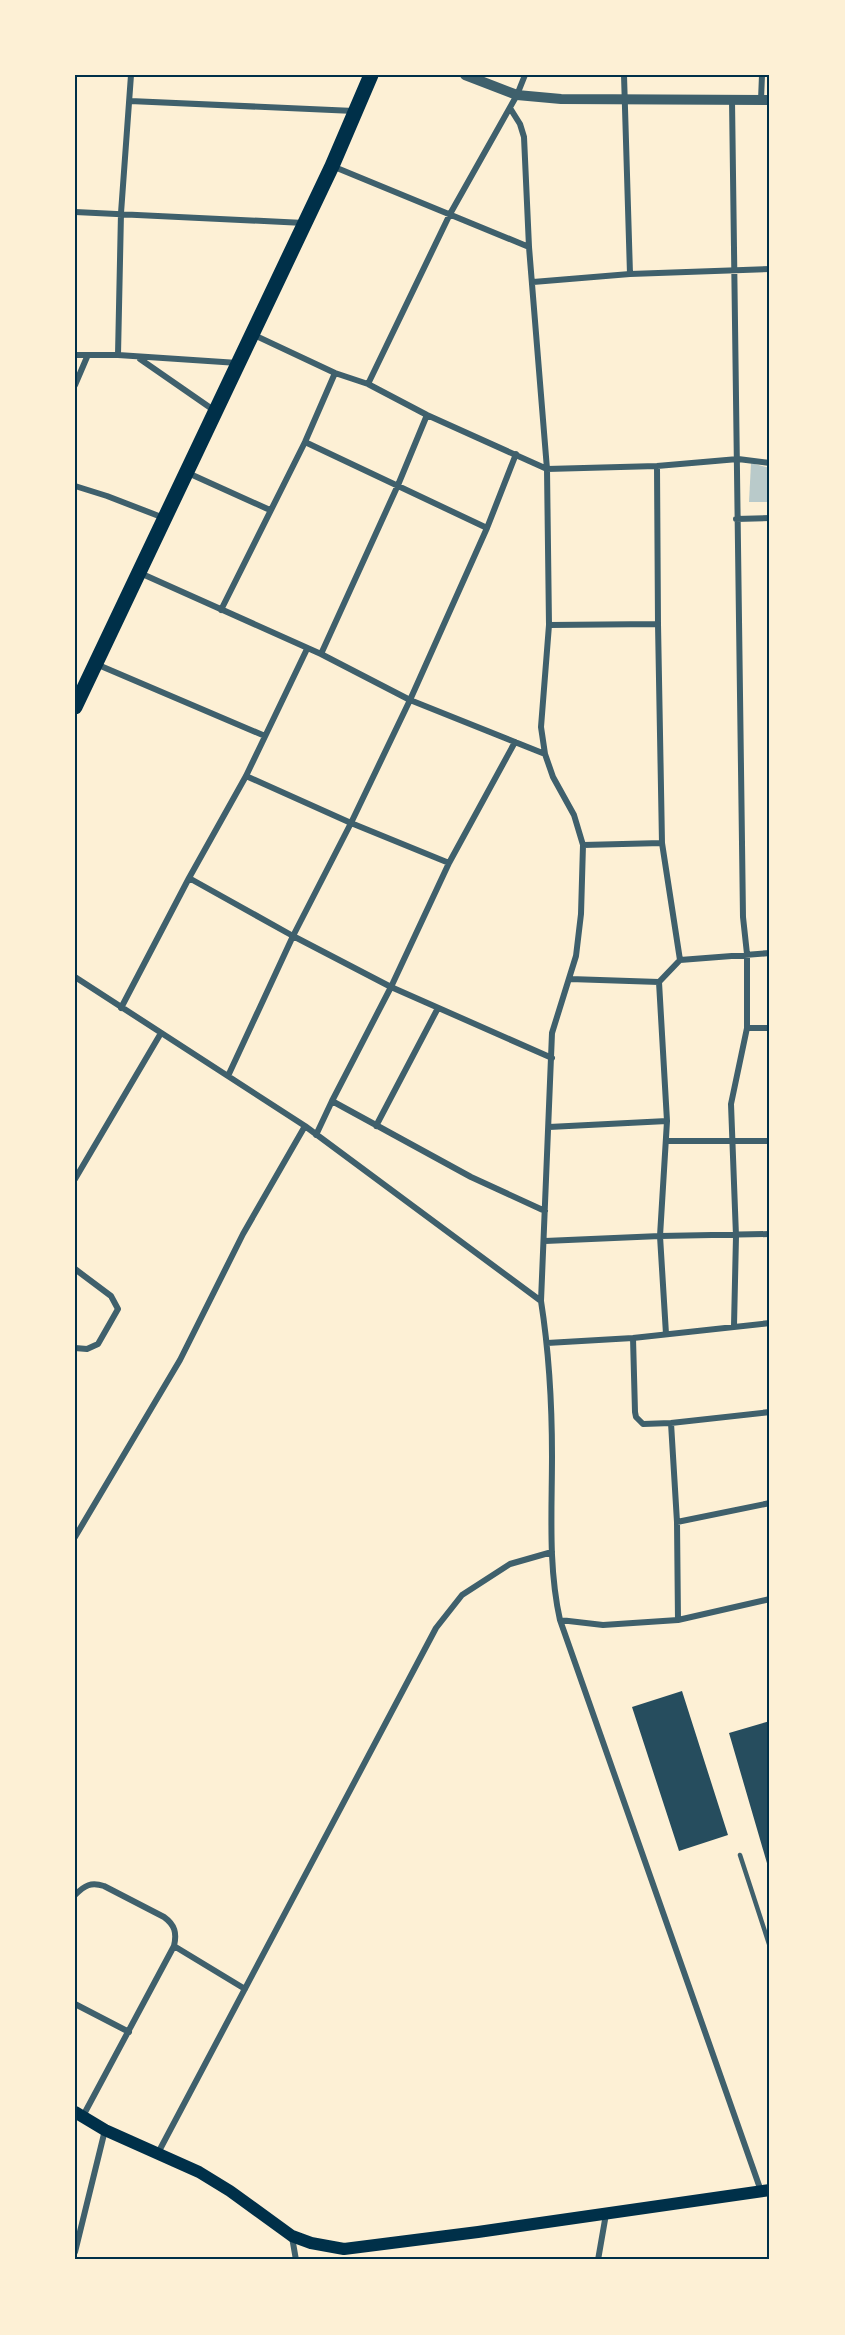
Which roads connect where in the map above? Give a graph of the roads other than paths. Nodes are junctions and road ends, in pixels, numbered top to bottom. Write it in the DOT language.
graph roads {
  1 [pos="131,75"];
  2 [pos="371,75"];
  3 [pos="465,75"];
  4 [pos="525,75"];
  5 [pos="624,75"];
  6 [pos="762,75"];
  7 [pos="517,95"];
  8 [pos="732,100"];
  9 [pos="766,100"];
  10 [pos="130,101"];
  11 [pos="624,101"];
  12 [pos="510,108"];
  13 [pos="354,111"];
  14 [pos="332,166"];
  15 [pos="75,212"];
  16 [pos="121,213"];
  17 [pos="450,214"];
  18 [pos="304,223"];
  19 [pos="529,247"];
  20 [pos="770,269"];
  21 [pos="734,271"];
  22 [pos="630,274"];
  23 [pos="533,282"];
  24 [pos="252,334"];
  25 [pos="75,355"];
  26 [pos="118,355"];
  27 [pos="87,357"];
  28 [pos="139,358"];
  29 [pos="239,363"];
  30 [pos="335,373"];
  31 [pos="368,384"];
  32 [pos="75,386"];
  33 [pos="216,411"];
  34 [pos="427,415"];
  35 [pos="305,442"];
  36 [pos="516,454"];
  37 [pos="738,459"];
  38 [pos="770,463"];
  39 [pos="657,466"];
  40 [pos="547,469"];
  41 [pos="188,473"];
  42 [pos="398,485"];
  43 [pos="75,486"];
  44 [pos="270,510"];
  45 [pos="164,518"];
  46 [pos="770,518"];
  47 [pos="736,519"];
  48 [pos="487,528"];
  49 [pos="138,572"];
  50 [pos="221,610"];
  51 [pos="658,624"];
  52 [pos="549,625"];
  53 [pos="307,650"];
  54 [pos="321,654"];
  55 [pos="96,664"];
  56 [pos="410,700"];
  57 [pos="75,707"];
  58 [pos="265,736"];
  59 [pos="515,742"];
  60 [pos="545,754"];
  61 [pos="246,776"];
  62 [pos="351,823"];
  63 [pos="662,843"];
  64 [pos="583,845"];
  65 [pos="449,863"];
  66 [pos="189,878"];
  67 [pos="293,936"];
  68 [pos="770,953"];
  69 [pos="747,954"];
  70 [pos="680,960"];
  71 [pos="75,976"];
  72 [pos="570,979"];
  73 [pos="659,982"];
  74 [pos="391,987"];
  75 [pos="121,1008"];
  76 [pos="438,1008"];
  77 [pos="747,1028"];
  78 [pos="770,1028"];
  79 [pos="161,1033"];
  80 [pos="552,1058"];
  81 [pos="228,1076"];
  82 [pos="332,1101"];
  83 [pos="667,1121"];
  84 [pos="305,1126"];
  85 [pos="376,1126"];
  86 [pos="549,1127"];
  87 [pos="316,1135"];
  88 [pos="731,1140"];
  89 [pos="667,1141"];
  90 [pos="770,1141"];
  91 [pos="75,1179"];
  92 [pos="545,1211"];
  93 [pos="770,1234"];
  94 [pos="660,1236"];
  95 [pos="736,1236"];
  96 [pos="545,1241"];
  97 [pos="75,1269"];
  98 [pos="541,1301"];
  99 [pos="770,1323"];
  100 [pos="734,1326"];
  101 [pos="666,1334"];
  102 [pos="633,1338"];
  103 [pos="547,1343"];
  104 [pos="75,1348"];
  105 [pos="770,1412"];
  106 [pos="671,1423"];
  107 [pos="770,1503"];
  108 [pos="677,1522"];
  109 [pos="75,1537"];
  110 [pos="552,1552"];
  111 [pos="770,1599"];
  112 [pos="560,1620"];
  113 [pos="678,1620"];
  114 [pos="740,1855"];
  115 [pos="75,1895"];
  116 [pos="174,1946"];
  117 [pos="770,1947"];
  118 [pos="245,1989"];
  119 [pos="75,2004"];
  120 [pos="129,2032"];
  121 [pos="79,2114"];
  122 [pos="105,2130"];
  123 [pos="158,2154"];
  124 [pos="766,2191"];
  125 [pos="606,2214"];
  126 [pos="291,2236"];
  127 [pos="75,2252"];
  128 [pos="296,2260"];
  129 [pos="598,2260"];
  1 -- 10 [label="street"];
  2 -- 13 [label="main road"];
  3 -- 7 [label="street"];
  4 -- 7 [label="street"];
  5 -- 11 [label="street"];
  6 -- 9 [label="street"];
  7 -- 11 [label="street"];
  7 -- 12 [label="street"];
  8 -- 9 [label="street"];
  8 -- 11 [label="street"];
  8 -- 21 [label="street"];
  10 -- 13 [label="street"];
  10 -- 16 [label="street"];
  11 -- 22 [label="street"];
  12 -- 17 [label="street"];
  12 -- 19 [label="street"];
  13 -- 14 [label="main road"];
  14 -- 17 [label="street"];
  14 -- 18 [label="main road"];
  15 -- 16 [label="street"];
  16 -- 18 [label="street"];
  16 -- 26 [label="street"];
  17 -- 19 [label="street"];
  17 -- 31 [label="street"];
  18 -- 24 [label="main road"];
  19 -- 23 [label="street"];
  20 -- 21 [label="street"];
  21 -- 22 [label="street"];
  21 -- 37 [label="street"];
  22 -- 23 [label="street"];
  23 -- 40 [label="street"];
  24 -- 29 [label="main road"];
  24 -- 30 [label="street"];
  25 -- 27 [label="street"];
  26 -- 27 [label="street"];
  26 -- 28 [label="street"];
  27 -- 32 [label="street"];
  28 -- 29 [label="street"];
  28 -- 33 [label="street"];
  29 -- 33 [label="main road"];
  30 -- 31 [label="street"];
  30 -- 35 [label="street"];
  31 -- 34 [label="street"];
  33 -- 41 [label="main road"];
  34 -- 36 [label="street"];
  34 -- 42 [label="street"];
  35 -- 42 [label="street"];
  35 -- 44 [label="street"];
  36 -- 40 [label="street"];
  36 -- 48 [label="street"];
  37 -- 38 [label="street"];
  37 -- 39 [label="street"];
  37 -- 47 [label="street"];
  39 -- 40 [label="street"];
  39 -- 51 [label="street"];
  40 -- 52 [label="street"];
  41 -- 44 [label="street"];
  41 -- 45 [label="main road"];
  42 -- 48 [label="street"];
  42 -- 54 [label="street"];
  43 -- 45 [label="street"];
  44 -- 50 [label="street"];
  45 -- 49 [label="main road"];
  46 -- 47 [label="street"];
  47 -- 69 [label="street"];
  48 -- 56 [label="street"];
  49 -- 50 [label="street"];
  49 -- 55 [label="main road"];
  50 -- 53 [label="street"];
  51 -- 52 [label="street"];
  51 -- 63 [label="street"];
  52 -- 60 [label="street"];
  53 -- 54 [label="street"];
  53 -- 58 [label="street"];
  54 -- 56 [label="street"];
  55 -- 57 [label="main road"];
  55 -- 58 [label="street"];
  56 -- 59 [label="street"];
  56 -- 62 [label="street"];
  58 -- 61 [label="street"];
  59 -- 60 [label="street"];
  59 -- 65 [label="street"];
  60 -- 64 [label="street"];
  61 -- 62 [label="street"];
  61 -- 66 [label="street"];
  62 -- 65 [label="street"];
  62 -- 67 [label="street"];
  63 -- 64 [label="street"];
  63 -- 70 [label="street"];
  64 -- 72 [label="street"];
  65 -- 74 [label="street"];
  66 -- 67 [label="street"];
  66 -- 75 [label="street"];
  67 -- 74 [label="street"];
  67 -- 81 [label="street"];
  68 -- 69 [label="street"];
  69 -- 70 [label="street"];
  69 -- 77 [label="street"];
  70 -- 73 [label="street"];
  71 -- 75 [label="street"];
  72 -- 73 [label="street"];
  72 -- 80 [label="street"];
  73 -- 83 [label="street"];
  74 -- 76 [label="street"];
  74 -- 82 [label="street"];
  75 -- 79 [label="street"];
  76 -- 80 [label="street"];
  76 -- 85 [label="street"];
  77 -- 78 [label="street"];
  77 -- 88 [label="street"];
  79 -- 81 [label="street"];
  79 -- 91 [label="street"];
  80 -- 86 [label="street"];
  81 -- 84 [label="street"];
  82 -- 85 [label="street"];
  82 -- 87 [label="street"];
  83 -- 86 [label="street"];
  83 -- 89 [label="street"];
  84 -- 87 [label="street"];
  84 -- 109 [label="street"];
  85 -- 92 [label="street"];
  86 -- 92 [label="street"];
  87 -- 98 [label="street"];
  88 -- 89 [label="street"];
  88 -- 90 [label="street"];
  88 -- 95 [label="street"];
  89 -- 94 [label="street"];
  92 -- 96 [label="street"];
  93 -- 95 [label="street"];
  94 -- 95 [label="street"];
  94 -- 96 [label="street"];
  94 -- 101 [label="street"];
  95 -- 100 [label="street"];
  96 -- 98 [label="street"];
  97 -- 104 [label="street"];
  98 -- 103 [label="street"];
  99 -- 100 [label="street"];
  100 -- 101 [label="street"];
  101 -- 102 [label="street"];
  102 -- 103 [label="street"];
  102 -- 106 [label="street"];
  103 -- 110 [label="street"];
  105 -- 106 [label="street"];
  106 -- 108 [label="street"];
  107 -- 108 [label="street"];
  108 -- 113 [label="street"];
  110 -- 112 [label="street"];
  110 -- 118 [label="street"];
  111 -- 113 [label="street"];
  112 -- 113 [label="street"];
  112 -- 124 [label="street"];
  114 -- 117 [label="lane"];
  115 -- 116 [label="street"];
  116 -- 118 [label="street"];
  116 -- 120 [label="street"];
  118 -- 123 [label="street"];
  119 -- 120 [label="street"];
  120 -- 121 [label="street"];
  121 -- 122 [label="main road"];
  122 -- 123 [label="main road"];
  122 -- 127 [label="street"];
  123 -- 126 [label="main road"];
  124 -- 125 [label="main road"];
  125 -- 126 [label="main road"];
  125 -- 129 [label="street"];
  126 -- 128 [label="street"];
}
